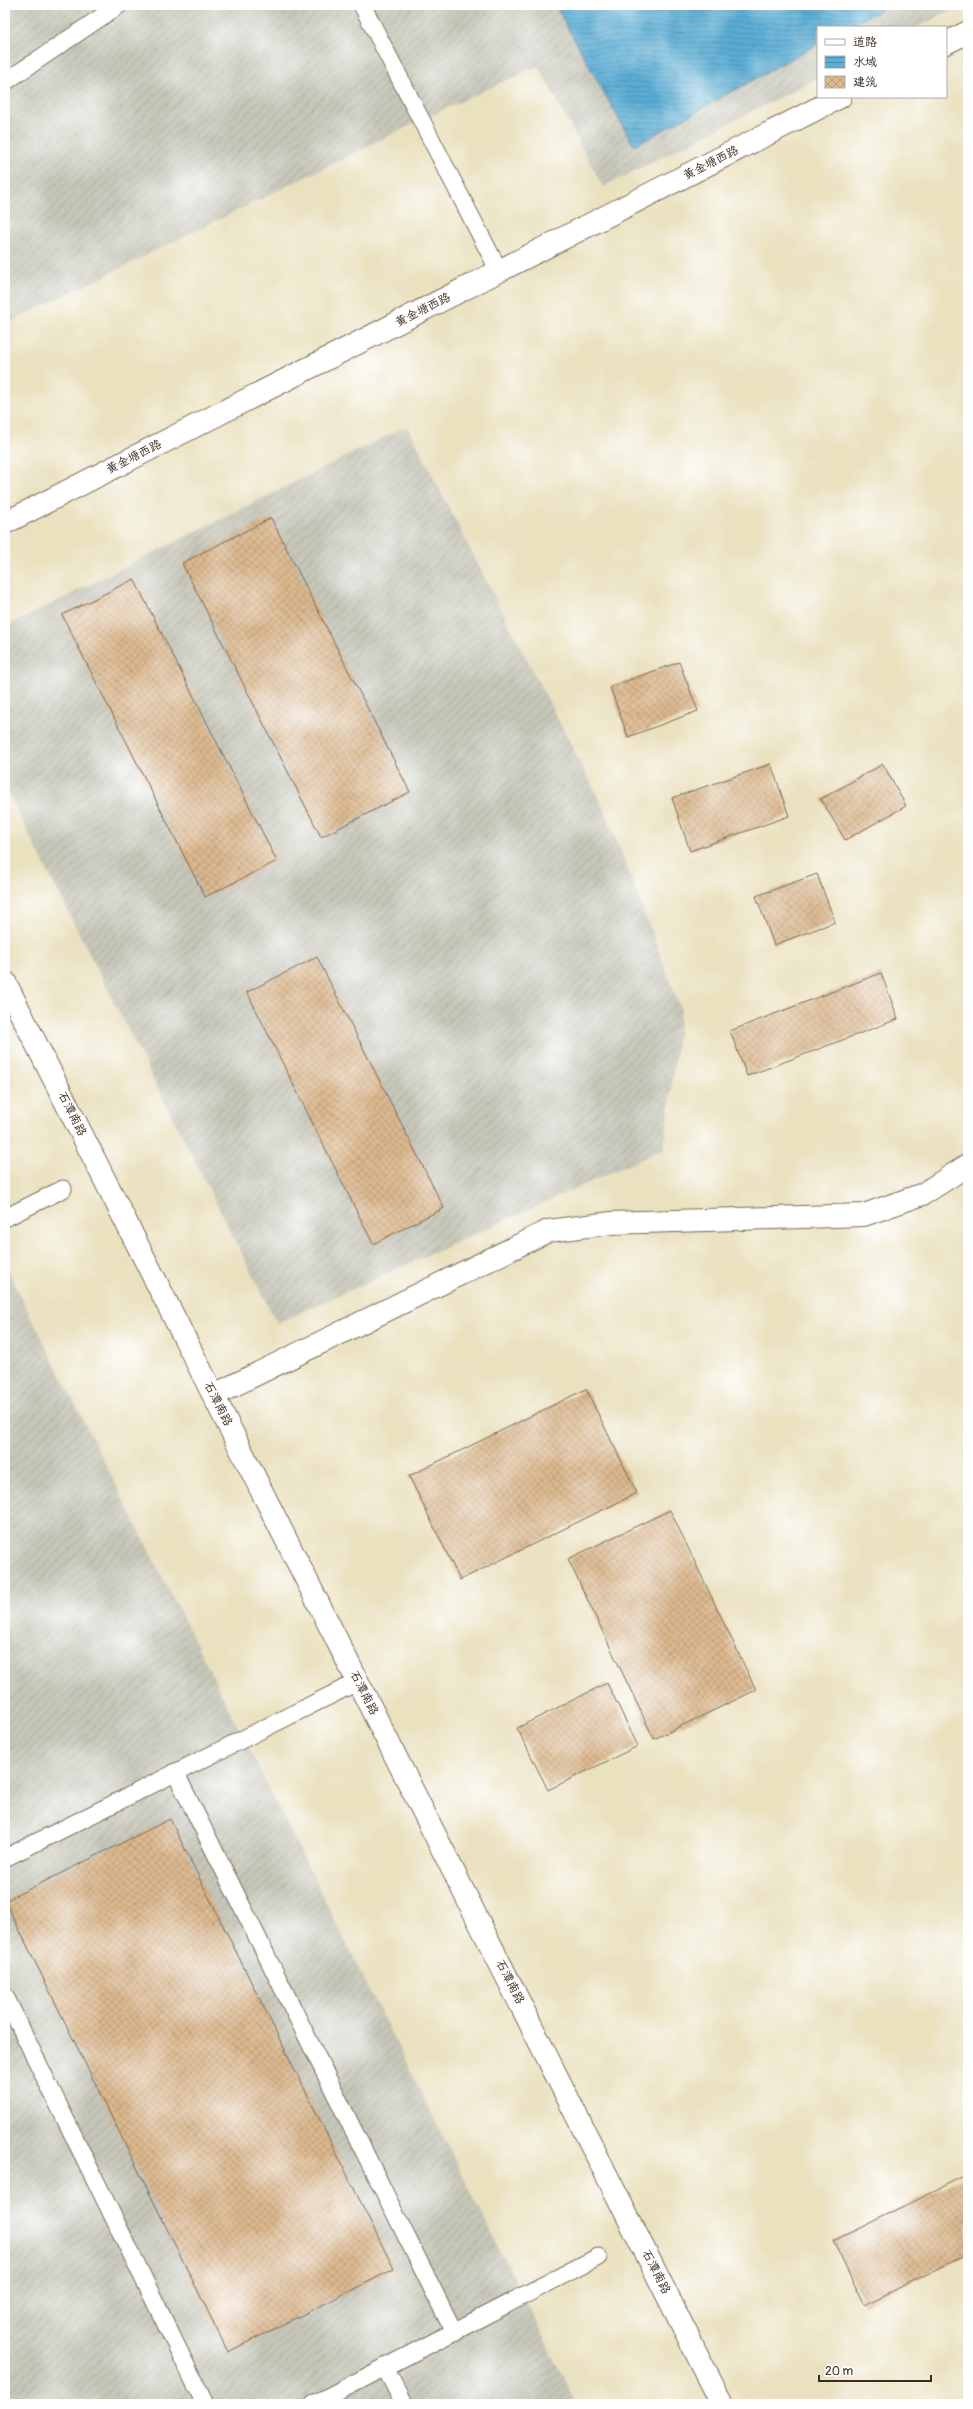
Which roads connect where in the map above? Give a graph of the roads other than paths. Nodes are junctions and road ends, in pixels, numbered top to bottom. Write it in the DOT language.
graph roads {
  1 [pos="119,5"];
  2 [pos="362,5"];
  3 [pos="968,32"];
  4 [pos="947,42"];
  5 [pos="5,82"];
  6 [pos="838,98"];
  7 [pos="499,271"];
  8 [pos="5,523"];
  9 [pos="5,982"];
  10 [pos="968,1165"];
  11 [pos="63,1189"];
  12 [pos="5,1218"];
  13 [pos="214,1395"];
  14 [pos="358,1681"];
  15 [pos="175,1772"];
  16 [pos="5,1858"];
  17 [pos="5,1996"];
  18 [pos="598,2257"];
  19 [pos="454,2332"];
  20 [pos="385,2367"];
  21 [pos="205,2404"];
  22 [pos="314,2404"];
  23 [pos="404,2404"];
  24 [pos="722,2404"];
  1 -- 5 [label="lane"];
  2 -- 7 [label="lane"];
  3 -- 4 [label="street"];
  6 -- 7 [label="street, 黄金塘西路"];
  7 -- 8 [label="street, 黄金塘西路"];
  9 -- 13 [label="street, 石潭南路"];
  10 -- 13 [label="street"];
  11 -- 12 [label="lane"];
  13 -- 14 [label="street, 石潭南路"];
  14 -- 15 [label="lane"];
  14 -- 24 [label="street, 石潭南路"];
  15 -- 16 [label="lane"];
  15 -- 19 [label="lane"];
  17 -- 21 [label="lane"];
  18 -- 19 [label="lane"];
  19 -- 20 [label="lane"];
  20 -- 22 [label="lane"];
  20 -- 23 [label="lane"];
}
